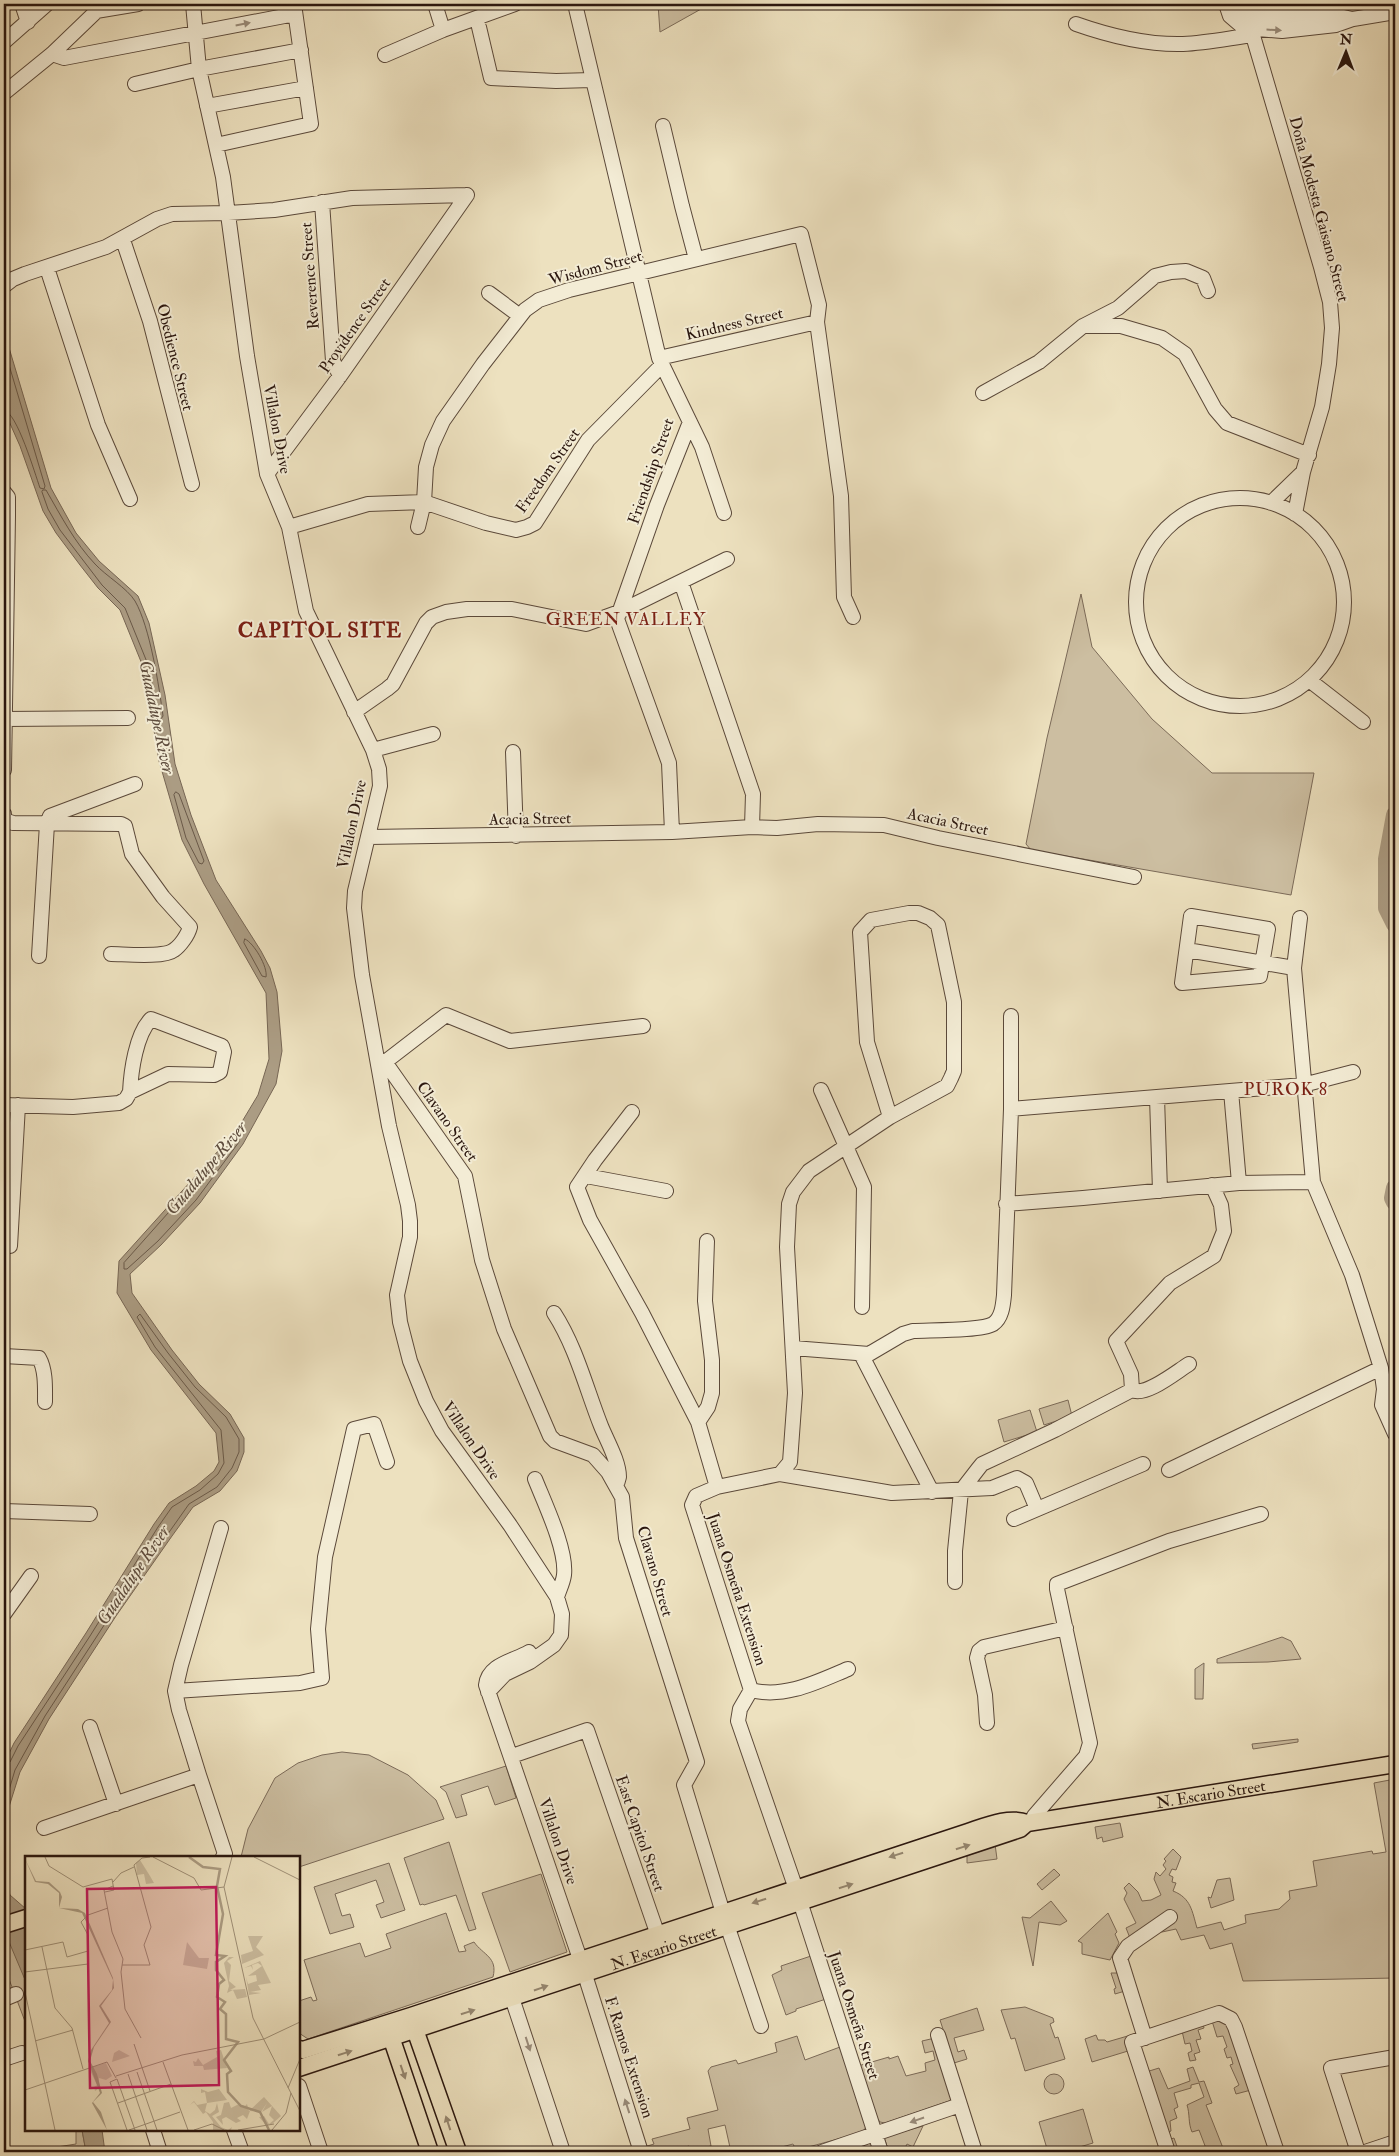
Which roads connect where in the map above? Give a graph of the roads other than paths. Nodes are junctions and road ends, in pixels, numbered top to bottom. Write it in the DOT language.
graph roads {
  1 [pos="22,4"];
  2 [pos="46,4"];
  3 [pos="138,4"];
  4 [pos="192,4"];
  5 [pos="435,4"];
  6 [pos="575,4"];
  7 [pos="1227,4"];
  8 [pos="508,5"];
  9 [pos="100,7"];
  10 [pos="295,9"];
  11 [pos="1393,13"];
  12 [pos="1251,15"];
  13 [pos="1353,19"];
  14 [pos="28,22"];
  15 [pos="1076,24"];
  16 [pos="479,27"];
  17 [pos="443,30"];
  18 [pos="1252,32"];
  19 [pos="195,33"];
  20 [pos="4,42"];
  21 [pos="301,50"];
  22 [pos="52,54"];
  23 [pos="385,55"];
  24 [pos="199,69"];
  25 [pos="592,80"];
  26 [pos="135,84"];
  27 [pos="306,88"];
  28 [pos="4,93"];
  29 [pos="208,106"];
  30 [pos="663,126"];
  31 [pos="216,145"];
  32 [pos="322,202"];
  33 [pos="228,214"];
  34 [pos="123,240"];
  35 [pos="696,259"];
  36 [pos="47,268"];
  37 [pos="638,273"];
  38 [pos="8,282"];
  39 [pos="1208,291"];
  40 [pos="489,293"];
  41 [pos="1118,308"];
  42 [pos="520,316"];
  43 [pos="817,322"];
  44 [pos="1083,326"];
  45 [pos="1135,331"];
  46 [pos="661,361"];
  47 [pos="340,376"];
  48 [pos="983,393"];
  49 [pos="690,422"];
  50 [pos="1309,456"];
  51 [pos="1303,472"];
  52 [pos="267,474"];
  53 [pos="192,484"];
  54 [pos="4,492"];
  55 [pos="130,499"];
  56 [pos="424,502"];
  57 [pos="1271,503"];
  58 [pos="724,513"];
  59 [pos="1295,514"];
  60 [pos="6,515"];
  61 [pos="289,527"];
  62 [pos="418,527"];
  63 [pos="5,553"];
  64 [pos="727,559"];
  65 [pos="681,582"];
  66 [pos="619,612"];
  67 [pos="853,617"];
  68 [pos="4,671"];
  69 [pos="1309,680"];
  70 [pos="354,712"];
  71 [pos="128,718"];
  72 [pos="4,719"];
  73 [pos="1363,722"];
  74 [pos="433,734"];
  75 [pos="372,750"];
  76 [pos="513,752"];
  77 [pos="4,770"];
  78 [pos="135,784"];
  79 [pos="4,814"];
  80 [pos="47,824"];
  81 [pos="752,827"];
  82 [pos="672,832"];
  83 [pos="516,836"];
  84 [pos="369,837"];
  85 [pos="1134,876"];
  86 [pos="1300,918"];
  87 [pos="1187,950"];
  88 [pos="110,954"];
  89 [pos="39,956"];
  90 [pos="1262,963"];
  91 [pos="1294,968"];
  92 [pos="1011,1016"];
  93 [pos="643,1026"];
  94 [pos="381,1063"];
  95 [pos="1353,1072"];
  96 [pos="1302,1085"];
  97 [pos="821,1090"];
  98 [pos="130,1092"];
  99 [pos="1231,1092"];
  100 [pos="1157,1097"];
  101 [pos="11,1105"];
  102 [pos="1011,1109"];
  103 [pos="632,1112"];
  104 [pos="890,1117"];
  105 [pos="845,1146"];
  106 [pos="10,1150"];
  107 [pos="586,1176"];
  108 [pos="1312,1182"];
  109 [pos="1239,1183"];
  110 [pos="1212,1185"];
  111 [pos="666,1191"];
  112 [pos="1160,1191"];
  113 [pos="1006,1204"];
  114 [pos="706,1241"];
  115 [pos="10,1246"];
  116 [pos="862,1307"];
  117 [pos="554,1313"];
  118 [pos="793,1348"];
  119 [pos="861,1354"];
  120 [pos="4,1356"];
  121 [pos="1188,1364"];
  122 [pos="1380,1368"];
  123 [pos="1132,1390"];
  124 [pos="45,1402"];
  125 [pos="698,1422"];
  126 [pos="1395,1434"];
  127 [pos="387,1462"];
  128 [pos="1143,1464"];
  129 [pos="1169,1470"];
  130 [pos="780,1474"];
  131 [pos="535,1479"];
  132 [pos="617,1485"];
  133 [pos="718,1487"];
  134 [pos="961,1491"];
  135 [pos="932,1492"];
  136 [pos="1037,1509"];
  137 [pos="4,1511"];
  138 [pos="90,1514"];
  139 [pos="1261,1514"];
  140 [pos="1014,1518"];
  141 [pos="221,1528"];
  142 [pos="31,1576"];
  143 [pos="955,1582"];
  144 [pos="557,1597"];
  145 [pos="4,1614"];
  146 [pos="1066,1628"];
  147 [pos="848,1668"];
  148 [pos="751,1690"];
  149 [pos="175,1691"];
  150 [pos="987,1723"];
  151 [pos="90,1727"];
  152 [pos="512,1756"];
  153 [pos="1395,1764"];
  154 [pos="199,1775"];
  155 [pos="116,1804"];
  156 [pos="1030,1823"];
  157 [pos="44,1828"];
  158 [pos="224,1856"];
  159 [pos="798,1895"];
  160 [pos="1170,1916"];
  161 [pos="25,1918"];
  162 [pos="725,1919"];
  163 [pos="4,1925"];
  164 [pos="660,1941"];
  165 [pos="583,1966"];
  166 [pos="512,1998"];
  167 [pos="413,2023"];
  168 [pos="761,2026"];
  169 [pos="389,2031"];
  170 [pos="938,2036"];
  171 [pos="1138,2040"];
  172 [pos="300,2049"];
  173 [pos="22,2053"];
  174 [pos="1395,2057"];
  175 [pos="4,2059"];
  176 [pos="300,2068"];
  177 [pos="300,2089"];
  178 [pos="960,2105"];
  179 [pos="153,2131"];
  180 [pos="234,2131"];
  181 [pos="875,2135"];
  182 [pos="1395,2142"];
  183 [pos="160,2152"];
  184 [pos="242,2152"];
  185 [pos="321,2152"];
  186 [pos="430,2152"];
  187 [pos="458,2152"];
  188 [pos="564,2152"];
  189 [pos="641,2152"];
  190 [pos="822,2152"];
  191 [pos="881,2152"];
  192 [pos="975,2152"];
  193 [pos="1168,2152"];
  194 [pos="1277,2152"];
  195 [pos="1358,2152"];
  196 [pos="1365,2152"];
  1 -- 14 [label="street"];
  2 -- 14 [label="street"];
  3 -- 9 [label="street"];
  4 -- 19 [label="street, Villalon Drive"];
  5 -- 17 [label="street"];
  6 -- 25 [label="street, Friendship Street"];
  7 -- 12 [label="street"];
  7 -- 18 [label="street"];
  8 -- 17 [label="street"];
  9 -- 22 [label="street"];
  19 -- 10 [label="street, one-way"];
  10 -- 21 [label="street"];
  11 -- 13 [label="street"];
  12 -- 13 [label="street"];
  12 -- 18 [label="street, Doña Modesta Gaisano Street"];
  18 -- 13 [label="street, one-way"];
  14 -- 20 [label="street"];
  15 -- 18 [label="street"];
  16 -- 25 [label="street"];
  17 -- 23 [label="street"];
  18 -- 50 [label="street, Doña Modesta Gaisano Street"];
  19 -- 22 [label="street"];
  19 -- 24 [label="street, Villalon Drive"];
  21 -- 24 [label="street"];
  21 -- 27 [label="street"];
  22 -- 28 [label="street"];
  24 -- 26 [label="street"];
  24 -- 29 [label="street, Villalon Drive"];
  25 -- 37 [label="street, Friendship Street"];
  27 -- 29 [label="street"];
  27 -- 31 [label="street"];
  29 -- 31 [label="street, Villalon Drive"];
  30 -- 35 [label="street"];
  31 -- 33 [label="street, Villalon Drive"];
  32 -- 33 [label="street"];
  32 -- 47 [label="street, Reverence Street"];
  32 -- 47 [label="street, Providence Street"];
  33 -- 34 [label="street"];
  33 -- 52 [label="street, Villalon Drive"];
  34 -- 36 [label="street"];
  34 -- 53 [label="street, Obedience Street"];
  35 -- 37 [label="street, Wisdom Street"];
  35 -- 43 [label="street, Wisdom Street"];
  36 -- 38 [label="street"];
  36 -- 55 [label="street"];
  37 -- 42 [label="street, Wisdom Street"];
  37 -- 46 [label="street, Friendship Street"];
  39 -- 41 [label="street"];
  40 -- 42 [label="street"];
  41 -- 44 [label="street"];
  41 -- 45 [label="street"];
  42 -- 56 [label="street, Wisdom Street"];
  43 -- 46 [label="street, Kindness Street"];
  43 -- 67 [label="street"];
  44 -- 45 [label="street"];
  44 -- 48 [label="street"];
  45 -- 50 [label="street"];
  46 -- 49 [label="street, Friendship Street"];
  46 -- 56 [label="street, Freedom Street"];
  47 -- 52 [label="street, Providence Street"];
  49 -- 58 [label="street"];
  49 -- 66 [label="street, Friendship Street"];
  50 -- 51 [label="street, Doña Modesta Gaisano Street"];
  51 -- 57 [label="street, Doña Modesta Gaisano Street"];
  51 -- 59 [label="street, Doña Modesta Gaisano Street"];
  52 -- 61 [label="street, Villalon Drive"];
  54 -- 60 [label="street"];
  56 -- 61 [label="street, Freedom Street"];
  56 -- 62 [label="street, Wisdom Street"];
  57 -- 59 [label="street"];
  57 -- 69 [label="street"];
  59 -- 69 [label="street"];
  60 -- 63 [label="street"];
  61 -- 70 [label="street, Villalon Drive"];
  63 -- 68 [label="street"];
  64 -- 65 [label="street"];
  65 -- 66 [label="street"];
  65 -- 81 [label="street"];
  66 -- 70 [label="street"];
  66 -- 82 [label="street, Friendship Street"];
  68 -- 72 [label="street"];
  69 -- 73 [label="street"];
  70 -- 75 [label="street, Villalon Drive"];
  71 -- 72 [label="street"];
  72 -- 77 [label="street"];
  74 -- 75 [label="street"];
  75 -- 84 [label="street, Villalon Drive"];
  76 -- 83 [label="street"];
  78 -- 80 [label="street"];
  79 -- 80 [label="street"];
  80 -- 88 [label="street"];
  80 -- 89 [label="street"];
  81 -- 82 [label="street, Acacia Street"];
  81 -- 85 [label="street, Acacia Street"];
  82 -- 83 [label="street, Acacia Street"];
  83 -- 84 [label="street, Acacia Street"];
  84 -- 94 [label="street, Villalon Drive"];
  86 -- 91 [label="street"];
  87 -- 90 [label="street"];
  87 -- 90 [label="street"];
  87 -- 90 [label="street"];
  90 -- 91 [label="street"];
  91 -- 96 [label="street"];
  92 -- 102 [label="street"];
  93 -- 94 [label="street"];
  94 -- 132 [label="street, Clavano Street"];
  94 -- 144 [label="street, Villalon Drive"];
  95 -- 96 [label="street"];
  96 -- 99 [label="street"];
  96 -- 108 [label="street"];
  97 -- 105 [label="street"];
  98 -- 98 [label="street"];
  98 -- 101 [label="street"];
  99 -- 100 [label="street"];
  99 -- 109 [label="street"];
  100 -- 102 [label="street"];
  100 -- 112 [label="street"];
  101 -- 106 [label="street"];
  102 -- 113 [label="street"];
  103 -- 107 [label="street, Juana Osmeña Extension"];
  104 -- 104 [label="street"];
  104 -- 105 [label="street"];
  105 -- 116 [label="street"];
  105 -- 118 [label="street"];
  106 -- 115 [label="street"];
  107 -- 111 [label="street"];
  107 -- 125 [label="street, Juana Osmeña Extension"];
  108 -- 109 [label="street"];
  108 -- 122 [label="street"];
  109 -- 110 [label="street"];
  110 -- 112 [label="street"];
  110 -- 123 [label="street"];
  112 -- 113 [label="street"];
  113 -- 119 [label="street"];
  114 -- 125 [label="street"];
  117 -- 132 [label="street"];
  118 -- 119 [label="street"];
  118 -- 130 [label="street"];
  119 -- 135 [label="street"];
  120 -- 124 [label="street"];
  121 -- 123 [label="street"];
  122 -- 126 [label="street"];
  122 -- 129 [label="street"];
  123 -- 134 [label="street"];
  125 -- 133 [label="street, Juana Osmeña Extension"];
  127 -- 149 [label="street"];
  128 -- 136 [label="street"];
  130 -- 133 [label="street"];
  130 -- 135 [label="street"];
  131 -- 144 [label="street"];
  132 -- 162 [label="street, Clavano Street"];
  133 -- 148 [label="street, Juana Osmeña Extension"];
  134 -- 135 [label="street"];
  134 -- 136 [label="street"];
  134 -- 143 [label="street"];
  136 -- 140 [label="street"];
  137 -- 138 [label="street"];
  139 -- 146 [label="street"];
  141 -- 149 [label="street"];
  142 -- 145 [label="street"];
  144 -- 152 [label="street, Villalon Drive"];
  146 -- 150 [label="street"];
  146 -- 156 [label="street"];
  147 -- 148 [label="street"];
  148 -- 159 [label="street, Juana Osmeña Extension"];
  149 -- 154 [label="street"];
  151 -- 155 [label="street"];
  152 -- 164 [label="street, East Capitol Street"];
  152 -- 165 [label="street, Villalon Drive"];
  153 -- 156 [label="main road, N. Escario Street"];
  154 -- 155 [label="street"];
  154 -- 158 [label="street"];
  155 -- 157 [label="street"];
  156 -- 159 [label="main road, N. Escario Street"];
  159 -- 162 [label="main road, N. Escario Street"];
  159 -- 181 [label="street, Juana Osmeña Street"];
  160 -- 171 [label="street"];
  161 -- 163 [label="main road"];
  162 -- 164 [label="main road, N. Escario Street"];
  162 -- 168 [label="street, Clavano Street"];
  164 -- 165 [label="main road, N. Escario Street"];
  166 -- 165 [label="main road, N. Escario Street, one-way"];
  165 -- 167 [label="main road, N. Escario Street"];
  189 -- 165 [label="street, F. Ramos Extension, one-way"];
  167 -- 166 [label="main road, N. Escario Street, one-way"];
  166 -- 188 [label="street, one-way"];
  167 -- 169 [label="main road, N. Escario Street"];
  187 -- 167 [label="main road, one-way"];
  169 -- 172 [label="main road, N. Escario Street"];
  176 -- 169 [label="main road, N. Escario Street, one-way"];
  169 -- 186 [label="main road, one-way"];
  170 -- 178 [label="street"];
  171 -- 193 [label="street"];
  171 -- 194 [label="street"];
  173 -- 175 [label="street"];
  174 -- 195 [label="street"];
  177 -- 185 [label="street"];
  178 -- 181 [label="street, one-way"];
  178 -- 192 [label="street"];
  179 -- 183 [label="street"];
  180 -- 184 [label="street"];
  181 -- 190 [label="street"];
  181 -- 191 [label="street, Juana Osmeña Street"];
  182 -- 196 [label="street"];
}
